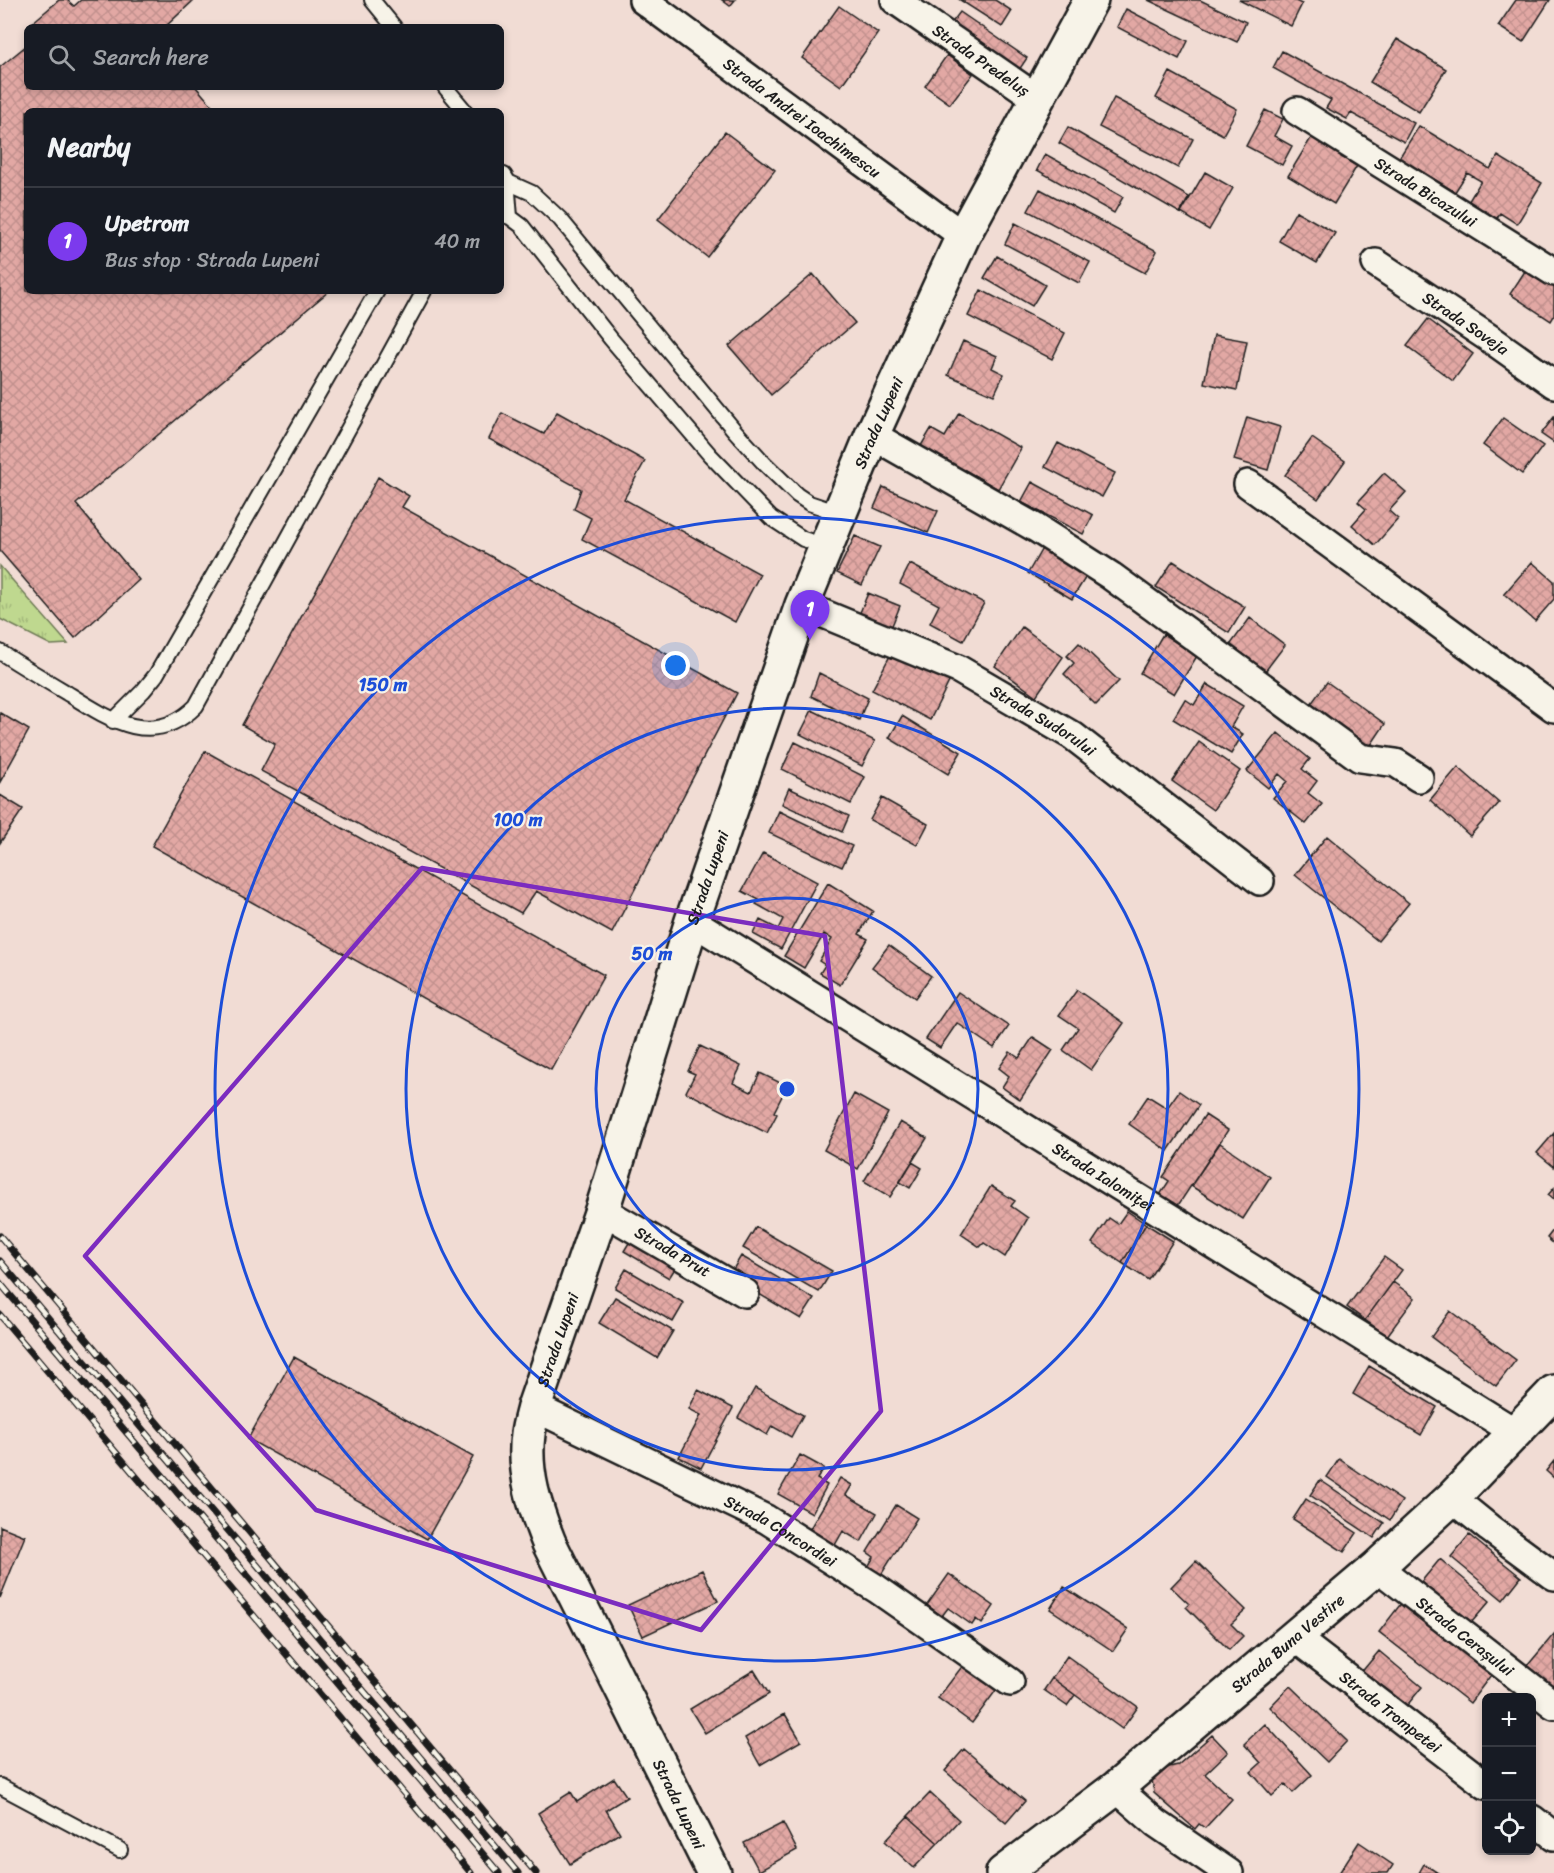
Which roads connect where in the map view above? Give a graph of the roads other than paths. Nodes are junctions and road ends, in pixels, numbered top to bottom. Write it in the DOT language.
graph roads {
  1 [pos="372,0"];
  2 [pos="643,0"];
  3 [pos="895,0"];
  4 [pos="1091,0"];
  5 [pos="392,24"];
  6 [pos="448,90"];
  7 [pos="1038,99"];
  8 [pos="462,108"];
  9 [pos="1297,111"];
  10 [pos="504,177"];
  11 [pos="504,189"];
  12 [pos="506,216"];
  13 [pos="963,236"];
  14 [pos="1376,263"];
  15 [pos="1554,272"];
  16 [pos="375,294"];
  17 [pos="422,294"];
  18 [pos="1554,384"];
  19 [pos="872,435"];
  20 [pos="1248,484"];
  21 [pos="839,513"];
  22 [pos="826,546"];
  23 [pos="802,605"];
  24 [pos="0,652"];
  25 [pos="1554,708"];
  26 [pos="112,721"];
  27 [pos="1419,778"];
  28 [pos="1260,881"];
  29 [pos="692,921"];
  30 [pos="602,1209"];
  31 [pos="745,1293"];
  32 [pos="1554,1392"];
  33 [pos="534,1407"];
  34 [pos="1515,1432"];
  35 [pos="1452,1498"];
  36 [pos="1377,1567"];
  37 [pos="1554,1576"];
  38 [pos="1294,1638"];
  39 [pos="1010,1682"];
  40 [pos="1554,1705"];
  41 [pos="1482,1782"];
  42 [pos="0,1786"];
  43 [pos="1116,1788"];
  44 [pos="1536,1822"];
  45 [pos="1554,1836"];
  46 [pos="120,1850"];
  47 [pos="714,1873"];
  48 [pos="1002,1873"];
  49 [pos="1229,1873"];
  1 -- 5 [label="lane"];
  2 -- 13 [label="street, Strada Andrei Ioachimescu"];
  3 -- 7 [label="street, Strada Predeluș"];
  4 -- 7 [label="street, Strada Lupeni"];
  6 -- 8 [label="lane"];
  7 -- 13 [label="street, Strada Lupeni"];
  9 -- 15 [label="street, Strada Bicazului"];
  10 -- 21 [label="lane"];
  11 -- 12 [label="lane"];
  12 -- 22 [label="lane"];
  13 -- 19 [label="street, Strada Lupeni"];
  14 -- 18 [label="street, Strada Soveja"];
  16 -- 26 [label="lane"];
  17 -- 26 [label="lane"];
  19 -- 21 [label="street, Strada Lupeni"];
  19 -- 27 [label="street"];
  20 -- 25 [label="street"];
  21 -- 22 [label="street, Strada Lupeni"];
  22 -- 23 [label="street, Strada Lupeni"];
  23 -- 28 [label="street, Strada Sudorului"];
  23 -- 29 [label="street, Strada Lupeni"];
  24 -- 26 [label="lane"];
  29 -- 30 [label="street, Strada Lupeni"];
  29 -- 34 [label="street, Strada Ialomiței"];
  30 -- 31 [label="street, Strada Prut"];
  30 -- 33 [label="street, Strada Lupeni"];
  32 -- 34 [label="street, Strada Buna Vestire"];
  33 -- 39 [label="street, Strada Concordiei"];
  33 -- 47 [label="street, Strada Lupeni"];
  34 -- 35 [label="street, Strada Buna Vestire"];
  35 -- 36 [label="street, Strada Buna Vestire"];
  35 -- 37 [label="street"];
  36 -- 38 [label="street, Strada Buna Vestire"];
  36 -- 40 [label="street, Strada Cerașului"];
  38 -- 41 [label="street, Strada Trompetei"];
  38 -- 43 [label="street, Strada Buna Vestire"];
  42 -- 46 [label="lane"];
  43 -- 48 [label="street, Strada Buna Vestire"];
  43 -- 49 [label="street"];
  44 -- 45 [label="street"];
}
